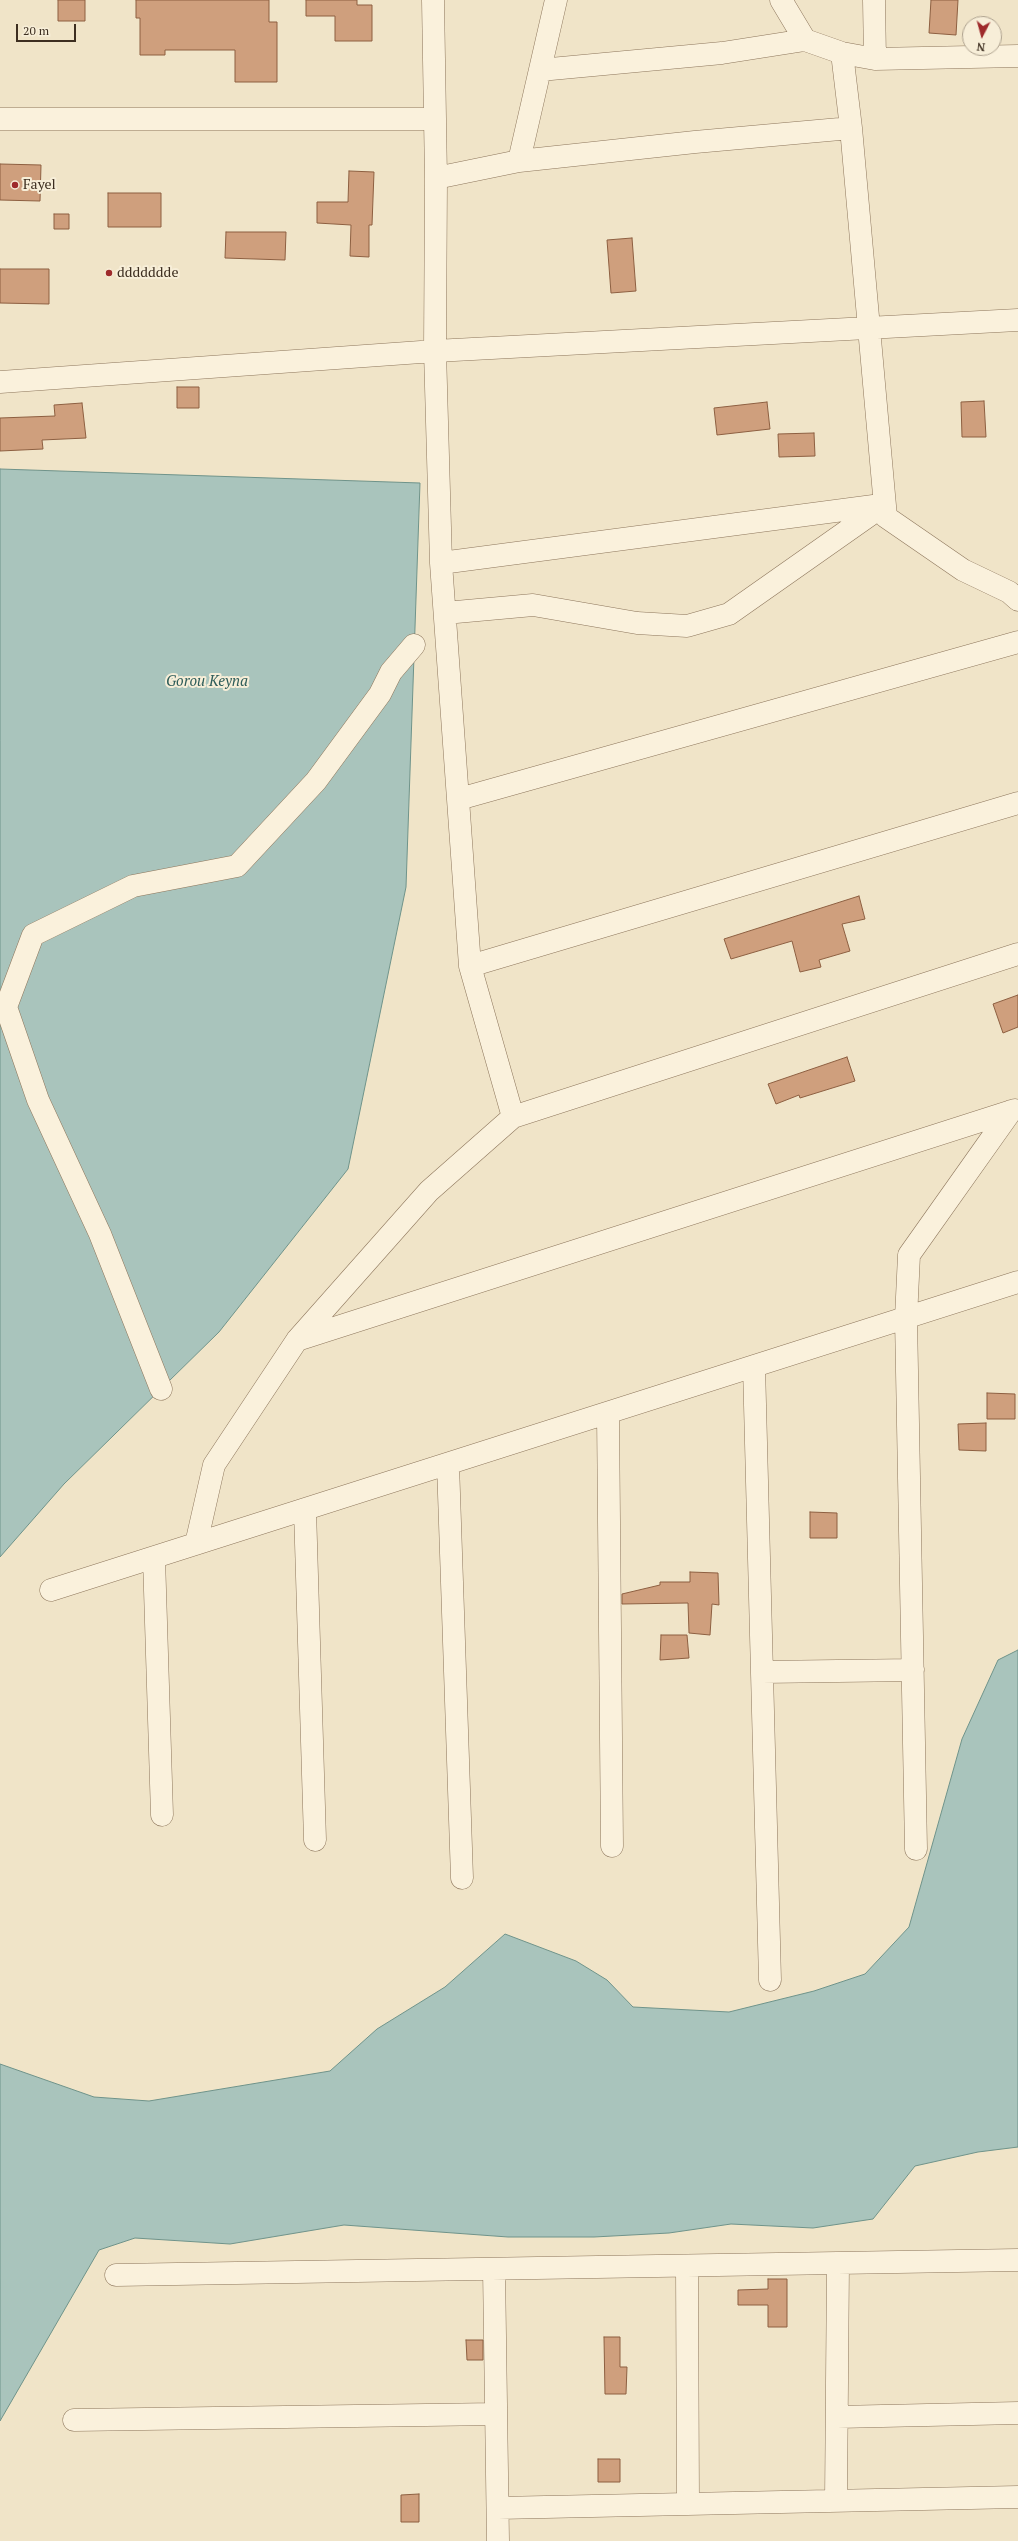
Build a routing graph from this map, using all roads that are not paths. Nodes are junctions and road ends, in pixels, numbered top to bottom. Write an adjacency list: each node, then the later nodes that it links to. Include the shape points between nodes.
1 (433, 0): 11 (street)
2 (556, 0): 9 (street)
3 (781, 0): 5 (street)
4 (874, 0): 8 (street)
5 (805, 40): 6 (street); 9 (street, via 722,53)
6 (842, 53): 8 (street); 12 (street)
7 (1018, 56): 8 (street)
8 (875, 59)
9 (540, 70): 13 (street)
10 (0, 119): 11 (street)
11 (434, 119): 14 (street)
12 (851, 128): 13 (street); 16 (street)
13 (519, 161): 14 (street)
14 (436, 178): 17 (street)
15 (1018, 320): 16 (street)
16 (868, 328): 17 (street); 19 (street)
17 (435, 351): 18 (street); 20 (street)
18 (0, 382)
19 (884, 505): 20 (street); 21 (street, via 886,517 963,570 1009,592); 22 (street, via 729,614 687,626 637,623 533,605)
20 (441, 563): 22 (street)
21 (1018, 600)
22 (445, 613): 25 (street)
23 (1018, 642): 25 (street)
24 (414, 645): 35 (street, via 391,672 380,694 316,781 237,866 133,886 33,935 6,1007 38,1100 100,1234)
25 (459, 799): 28 (street)
26 (1018, 803): 28 (street)
27 (1018, 954): 30 (street)
28 (470, 966): 30 (street)
29 (1014, 1110): 32 (street, via 909,1255); 33 (street)
30 (513, 1117): 33 (street, via 429,1191)
31 (1018, 1282): 32 (street)
32 (906, 1318): 34 (street); 42 (street)
33 (297, 1340): 39 (street, via 214,1466)
34 (754, 1366): 36 (street); 43 (street)
35 (161, 1389)
36 (608, 1413): 37 (street); 46 (street)
37 (448, 1464): 38 (street); 48 (street)
38 (305, 1510): 39 (street); 45 (street)
39 (196, 1544): 40 (street)
40 (154, 1558): 41 (street); 44 (street)
41 (51, 1590)
42 (913, 1670): 43 (street); 47 (street)
43 (762, 1672): 49 (street)
44 (162, 1815)
45 (315, 1840)
46 (612, 1846)
47 (916, 1849)
48 (462, 1878)
49 (770, 1980)
50 (1018, 2260): 51 (street)
51 (838, 2263): 52 (street); 57 (street)
52 (687, 2266): 53 (street); 61 (street)
53 (494, 2269): 54 (street); 56 (street)
54 (116, 2275)
55 (1018, 2413): 57 (street)
56 (496, 2414): 58 (street); 62 (street)
57 (837, 2417): 60 (street)
58 (74, 2420)
59 (1018, 2497): 60 (street)
60 (836, 2501): 61 (street)
61 (688, 2504): 62 (street)
62 (498, 2508): 63 (street)
63 (498, 2541)

